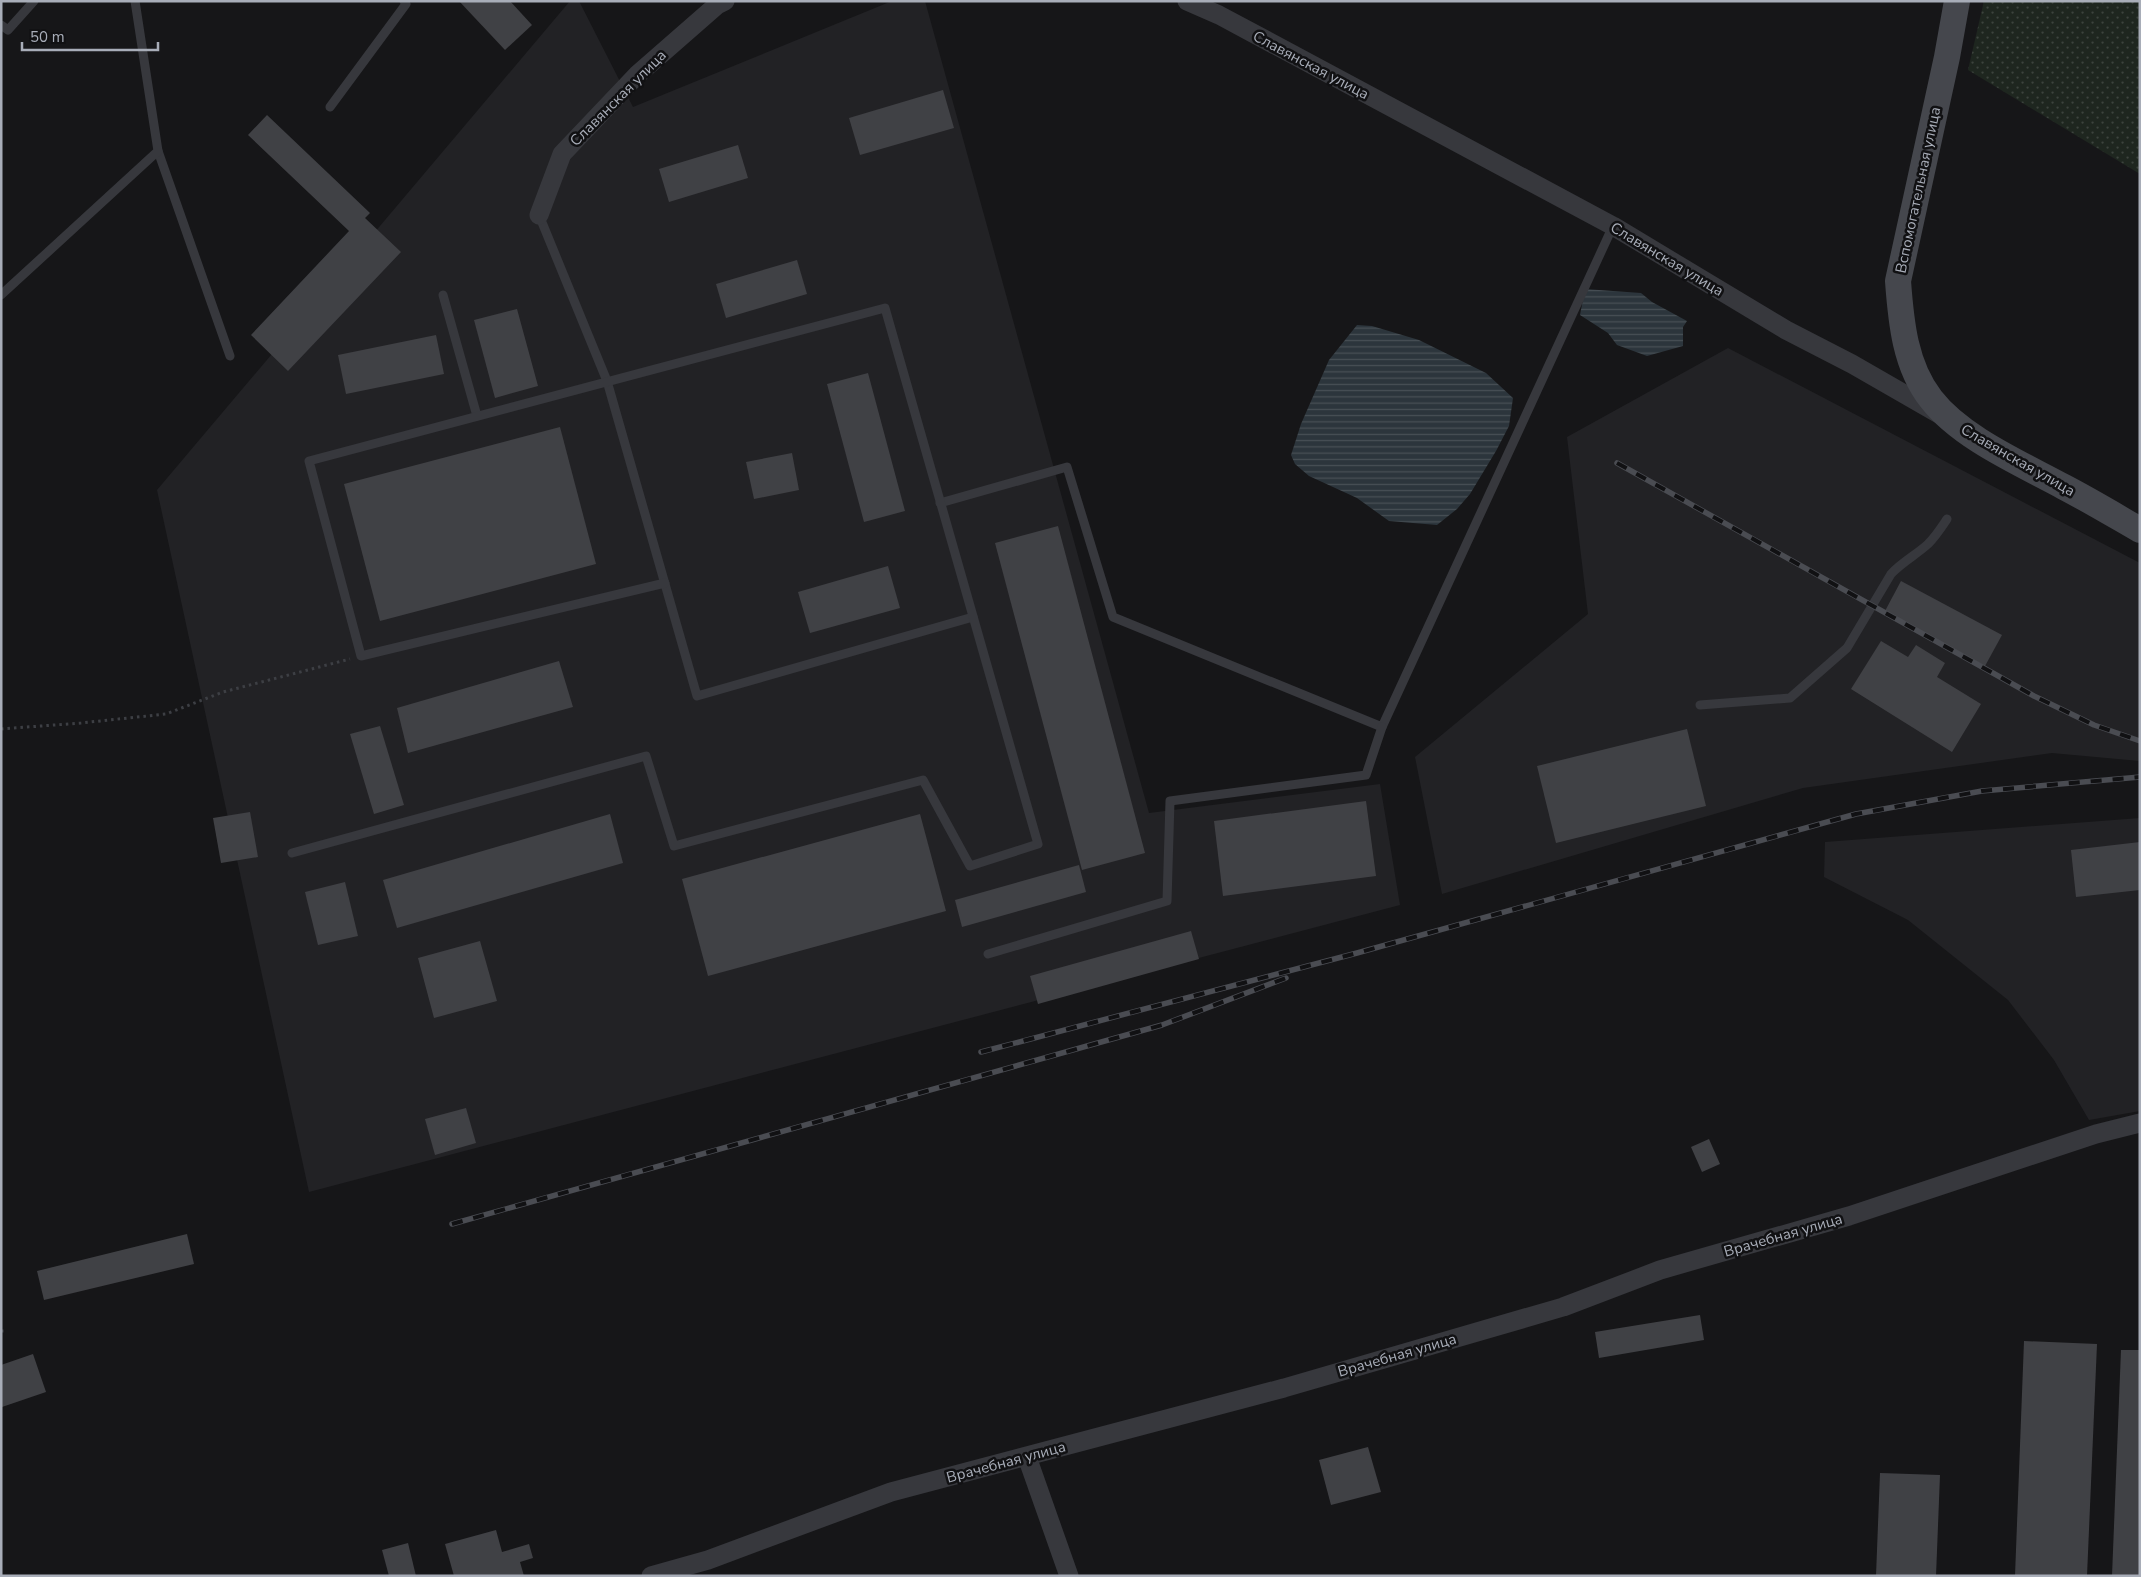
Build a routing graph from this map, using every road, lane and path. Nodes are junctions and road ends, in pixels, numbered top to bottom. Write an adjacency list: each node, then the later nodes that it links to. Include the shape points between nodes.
1 (34, 1): 7 (lane, via 8,30)
2 (135, 1): 9 (lane)
3 (404, 1): 8 (lane, via 406,4)
4 (726, 1): 10 (street, Славянская улица, via 717,5 637,75 562,154)
5 (1187, 1): 11 (street, Славянская улица, via 1219,15)
6 (1957, 1): 17 (main road, Вспомогательная улица, via 1898,281 1905,343 1915,371 1931,399)
7 (1, 25)
8 (330, 108)
9 (158, 152): 12 (lane); 14 (lane)
10 (539, 216): 15 (lane)
11 (1613, 226): 17 (street, Славянская улица, via 1786,330); 25 (lane)
12 (1, 295)
13 (443, 295): 16 (lane)
14 (230, 356)
15 (607, 381): 16 (lane); 18 (lane, via 885,308); 21 (lane)
16 (478, 416): 23 (lane, via 309,461)
17 (1955, 424): 20 (main road, Славянская улица)
18 (940, 503): 22 (lane); 25 (lane, via 1067,467 1113,617)
19 (1947, 519): 24 (lane, via 1927,545 1891,574 1846,648 1790,698)
20 (2140, 530)
21 (665, 583): 22 (lane, via 697,696); 23 (lane)
22 (973, 617): 27 (lane, via 1038,844 970,866 923,780 674,846 646,756)
23 (361, 656): 26 (path, via 223,692 166,714)
24 (1700, 705)
25 (1382, 727): 28 (lane, via 1366,775 1170,801 1167,901)
26 (1, 729)
27 (292, 853)
28 (988, 954)
29 (2140, 1122): 30 (street, Врачебная улица, via 1849,1216 1660,1270 1563,1307 1284,1388)
30 (1027, 1457): 31 (street); 32 (street, Врачебная улица, via 891,1492 708,1560)
31 (1067, 1575)
32 (651, 1576)

